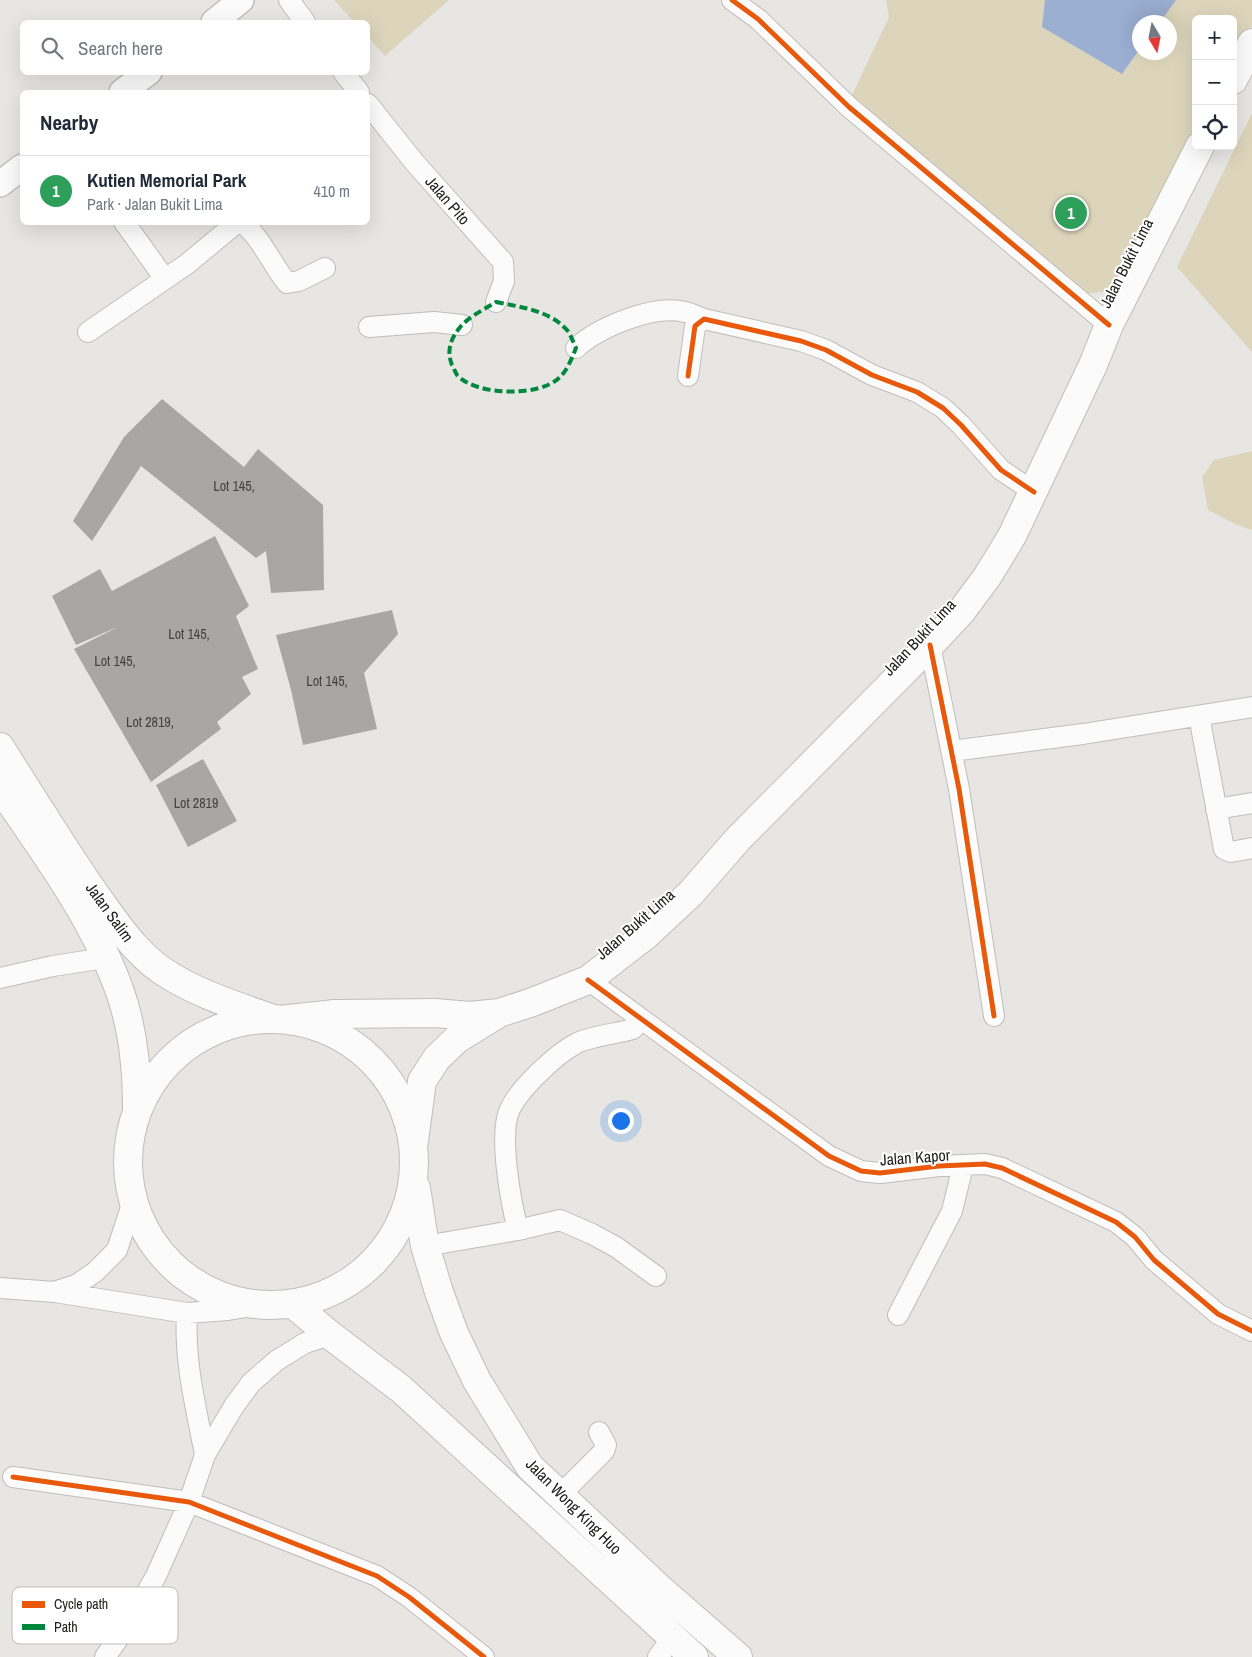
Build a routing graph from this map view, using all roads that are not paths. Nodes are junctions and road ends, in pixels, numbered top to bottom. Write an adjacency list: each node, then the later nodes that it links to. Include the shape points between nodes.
1 (241, 0): 4 (street)
2 (289, 0): 5 (street)
3 (732, 0): 24 (street, via 758,19 849,107)
4 (216, 20)
5 (304, 20)
6 (1252, 43): 7 (main road)
7 (1237, 72)
8 (145, 75): 10 (street)
9 (345, 75): 11 (street)
10 (125, 90)
11 (357, 90)
12 (370, 107): 21 (street, Jalan Pito, via 415,163 503,262 504,281)
13 (1198, 150): 24 (main road, Jalan Bukit Lima)
14 (20, 169): 15 (street)
15 (0, 184)
16 (126, 225): 20 (street)
17 (234, 225): 20 (street)
18 (244, 225): 19 (street, via 287,283 300,281)
19 (325, 268)
20 (165, 280): 26 (street)
21 (496, 302)
22 (704, 319): 27 (street, via 680,311 642,314 597,333); 28 (street, via 695,326); 29 (street, via 810,344 872,375 917,392 943,408 1001,470)
23 (462, 325): 25 (street, via 434,322)
24 (1109, 325): 29 (main road, Jalan Bukit Lima)
25 (369, 327)
26 (88, 332)
27 (576, 348)
28 (688, 376)
29 (1034, 492): 30 (main road, Jalan Bukit Lima, via 987,577 961,612)
30 (930, 645): 34 (street); 41 (main road, Jalan Bukit Lima, via 738,839 691,893 646,935)
31 (1252, 707): 32 (street)
32 (1198, 716): 34 (street); 37 (street)
33 (0, 747): 44 (main road, Jalan Salim, via 68,855 141,954 171,977 203,992)
34 (952, 751): 43 (street)
35 (0, 787): 39 (main road, Jalan Salim, via 75,900)
36 (1252, 803): 37 (street)
37 (1216, 810): 38 (street, via 1224,849 1231,852)
38 (1252, 848)
39 (105, 958): 40 (street); 46 (main road, Jalan Salim, via 119,989 130,1029 137,1070)
40 (0, 978)
41 (588, 980): 42 (main road, Jalan Bukit Lima); 45 (street, Jalan Kapor)
42 (499, 1012): 44 (main road, via 470,1016 335,1014); 47 (main road, via 457,1039 437,1058 422,1080)
43 (994, 1016)
44 (280, 1019): 46 (main road, via 228,1025 190,1044 158,1073); 47 (main road, Jalan Salim, via 326,1029 358,1047 385,1073 404,1105)
45 (640, 1020): 48 (street, Jalan Kapor, via 829,1156 861,1171 880,1173); 51 (street, via 633,1030 579,1042 557,1056 539,1072 510,1110 505,1128 506,1155)
46 (137, 1110): 50 (main road, via 129,1147)
47 (414, 1141): 49 (main road)
48 (963, 1166): 59 (street, via 952,1211); 60 (street, Jalan Kapor, via 985,1164 1002,1168 1116,1222 1154,1260 1218,1314)
49 (415, 1179): 52 (main road, Jalan Wong King Huo); 57 (main road, via 402,1223 375,1261 337,1289)
50 (132, 1201): 55 (street, via 117,1250 76,1285); 56 (main road, via 146,1232 166,1260 192,1282 223,1297)
51 (518, 1230): 52 (street); 53 (street, via 560,1220 616,1247)
52 (426, 1246): 65 (main road, Jalan Wong King Huo, via 451,1325 476,1380 530,1466)
53 (656, 1276)
54 (0, 1288): 55 (street)
55 (55, 1292): 58 (street)
56 (257, 1304): 57 (main road); 58 (street)
57 (293, 1304): 61 (main road, Jalan Wong King Huo)
58 (188, 1313): 63 (street, via 188,1364)
59 (898, 1315)
60 (1252, 1331)
61 (330, 1335): 63 (street, via 305,1344 276,1361 251,1384); 69 (main road, Jalan Wong King Huo, via 401,1389 635,1602)
62 (599, 1432): 65 (street, via 606,1445 604,1451)
63 (205, 1455): 66 (street)
64 (13, 1477): 66 (street)
65 (560, 1495): 73 (main road, Jalan Wong King Huo)
66 (189, 1502): 67 (street); 71 (street, via 377,1576 409,1597)
67 (150, 1587)
68 (114, 1644): 70 (street)
69 (665, 1647): 72 (main road, Jalan Wong King Huo)
70 (105, 1657)
71 (484, 1657)
72 (694, 1657)
73 (738, 1657)

